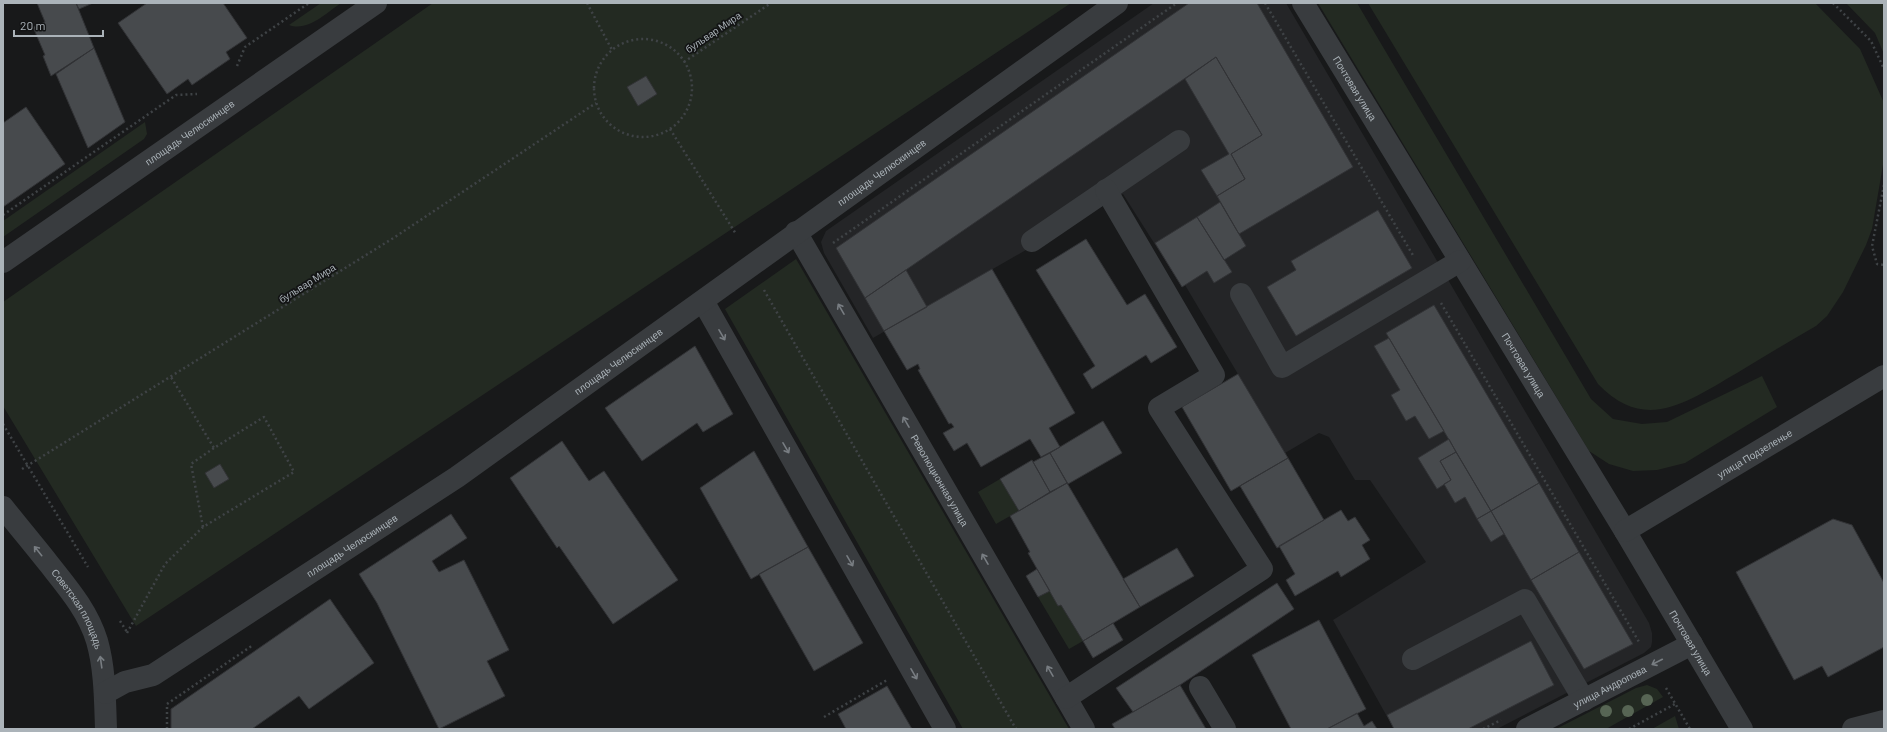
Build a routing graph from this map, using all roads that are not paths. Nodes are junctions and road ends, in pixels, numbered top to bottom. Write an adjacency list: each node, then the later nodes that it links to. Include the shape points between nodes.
1 (376, 3): 9 (street, площадь Челюскинцев)
2 (1117, 3): 6 (street, площадь Челюскинцев)
3 (1303, 3): 8 (street, Почтовая улица)
4 (1178, 141): 5 (street)
5 (1106, 190): 7 (street); 19 (street, via 1214,375 1159,408 1262,569)
6 (796, 232): 11 (street, площадь Челюскинцев); 19 (street, Революционная улица, one-way to 6)
7 (1032, 241)
8 (1460, 261): 10 (street, via 1282,367); 14 (street, Почтовая улица)
9 (3, 262)
10 (1241, 294)
11 (703, 301): 18 (street, площадь Челюскинцев, via 444,485 153,675 126,682); 23 (street, one-way to 23)
12 (1884, 376): 14 (street, улица Подзеленье)
13 (3, 507): 18 (street, Советская площадь, one-way to 13, via 98,642 90,622 74,595)
14 (1625, 531): 15 (street, Почтовая улица)
15 (1692, 644): 20 (street, улица Андропова, one-way to 20); 27 (street, Почтовая улица)
16 (1413, 658): 20 (street, via 1525,600)
17 (1200, 687): 25 (street)
18 (105, 693): 22 (street, Советская площадь)
19 (1066, 698): 24 (street, Революционная улица)
20 (1584, 700): 26 (street, улица Андропова)
21 (1884, 721): 28 (street)
22 (106, 729)
23 (945, 729)
24 (1084, 729)
25 (1225, 729)
26 (1527, 729)
27 (1742, 729)
28 (1853, 729)

